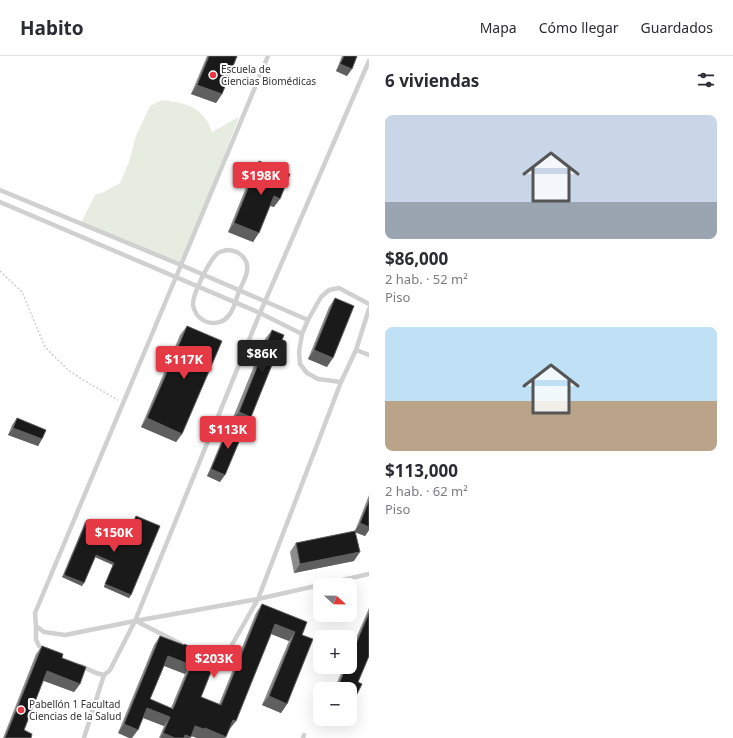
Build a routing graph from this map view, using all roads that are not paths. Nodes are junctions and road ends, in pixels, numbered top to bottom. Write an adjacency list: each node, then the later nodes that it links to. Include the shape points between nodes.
1 (268, 56): 5 (lane)
2 (369, 62): 11 (lane)
3 (0, 190): 5 (lane)
4 (0, 202): 7 (lane)
5 (181, 265): 6 (lane); 7 (lane)
6 (203, 274): 8 (lane); 9 (lane); 9 (lane, via 218,253 227,250 236,252 243,257 247,265 247,273)
7 (176, 276): 8 (lane); 23 (lane, via 35,612)
8 (198, 286): 10 (lane); 10 (lane, via 193,300 194,309 199,317 207,322 224,320 230,315)
9 (240, 290): 10 (lane); 11 (lane)
10 (236, 302): 14 (lane)
11 (266, 302): 14 (lane); 15 (lane)
12 (369, 304): 15 (lane, via 339,288 329,290 321,297)
13 (369, 309): 17 (lane)
14 (260, 313): 16 (lane); 22 (lane)
15 (308, 320): 16 (lane)
16 (302, 334): 19 (lane, via 300,364 307,373 318,379)
17 (356, 350): 18 (lane); 19 (lane)
18 (369, 355)
19 (341, 382): 21 (lane)
20 (369, 574): 21 (lane)
21 (258, 599): 22 (lane); 26 (lane, via 225,657 218,662)
22 (135, 621): 23 (lane, via 65,635 44,632); 24 (lane); 28 (lane, via 110,670)
23 (36, 626): 25 (lane, via 36,639 39,646)
24 (188, 649)
25 (46, 651)
26 (209, 659)
27 (75, 664): 28 (lane)
28 (104, 675): 29 (lane)
29 (84, 738)

